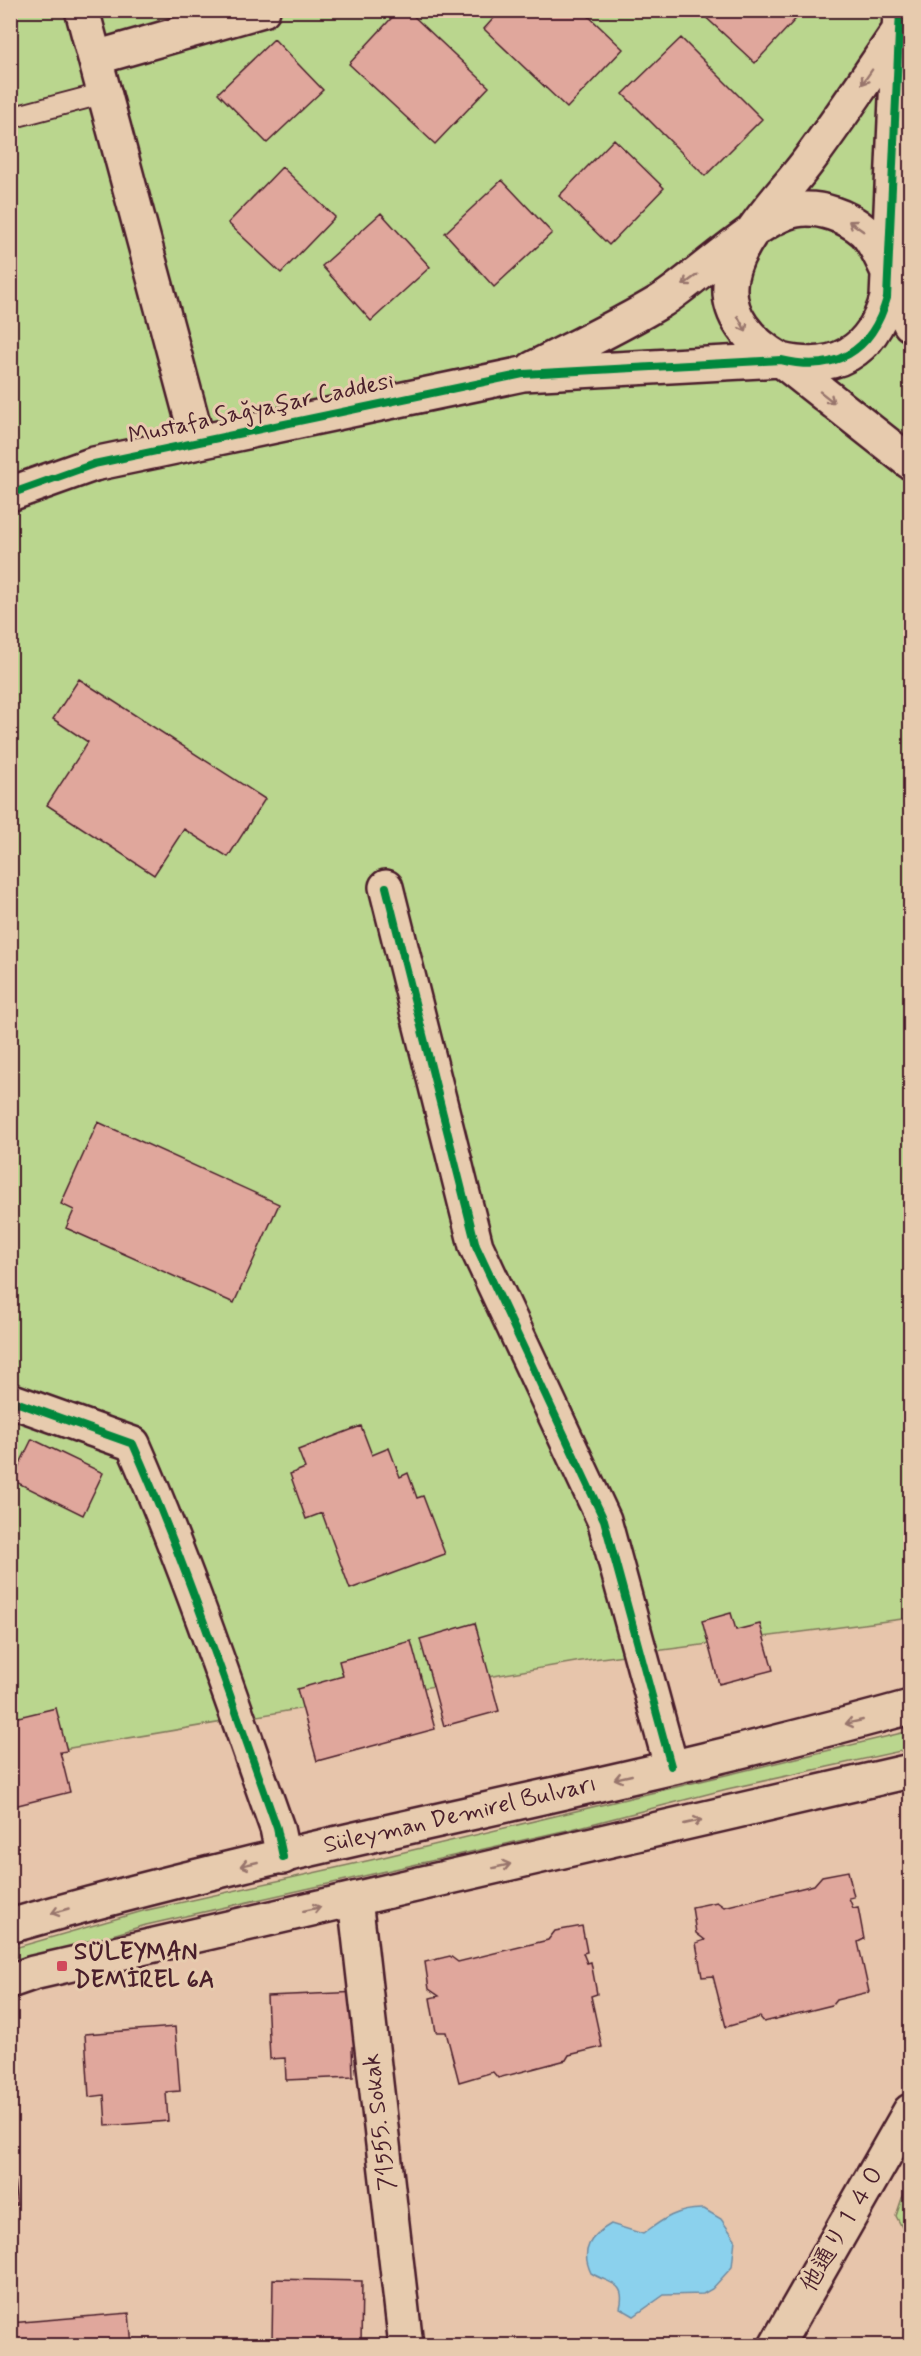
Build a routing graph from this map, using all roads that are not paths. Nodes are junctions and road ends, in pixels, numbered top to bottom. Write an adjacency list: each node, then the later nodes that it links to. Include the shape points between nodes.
1 (82, 10): 4 (street)
2 (263, 10): 4 (street)
3 (900, 20): 7 (street, one-way to 7, via 809,160); 8 (street)
4 (95, 58): 5 (street)
5 (105, 93): 6 (lane); 12 (street)
6 (10, 118)
7 (754, 232): 8 (street, one-way to 7, via 879,251 864,232 844,218 821,210 773,218); 10 (street, one-way to 10, via 739,253 731,278 732,304 742,328 759,347); 11 (street, one-way to 11, via 661,301)
8 (887, 275): 9 (street); 10 (street, via 887,298 880,321 868,340 827,363 804,366)
9 (910, 324)
10 (781, 360): 11 (street); 13 (street, one-way to 13)
11 (523, 374): 12 (street, Mustafa Sağyaşar Caddesi)
12 (198, 442): 14 (street, Mustafa Sağyaşar Caddesi, via 94,464)
13 (910, 462)
14 (10, 494)
15 (386, 887): 18 (street, via 476,1246 604,1520)
16 (10, 1400): 20 (street, via 133,1444 209,1637 277,1828)
17 (910, 1707): 18 (street, Süleyman Demirel Bulvarı, one-way to 18)
18 (671, 1766): 20 (street, Süleyman Demirel Bulvarı, one-way to 20)
19 (910, 1771): 21 (street, one-way to 19)
20 (283, 1857): 22 (street, Süleyman Demirel Bulvarı, one-way to 22, via 129,1892)
21 (355, 1899): 23 (street, one-way to 21, via 33,1972); 25 (street, 71555. Sokak)
22 (10, 1926)
23 (10, 1981)
24 (910, 2111): 26 (street, 他通り１４０)
25 (406, 2346)
26 (776, 2346)

